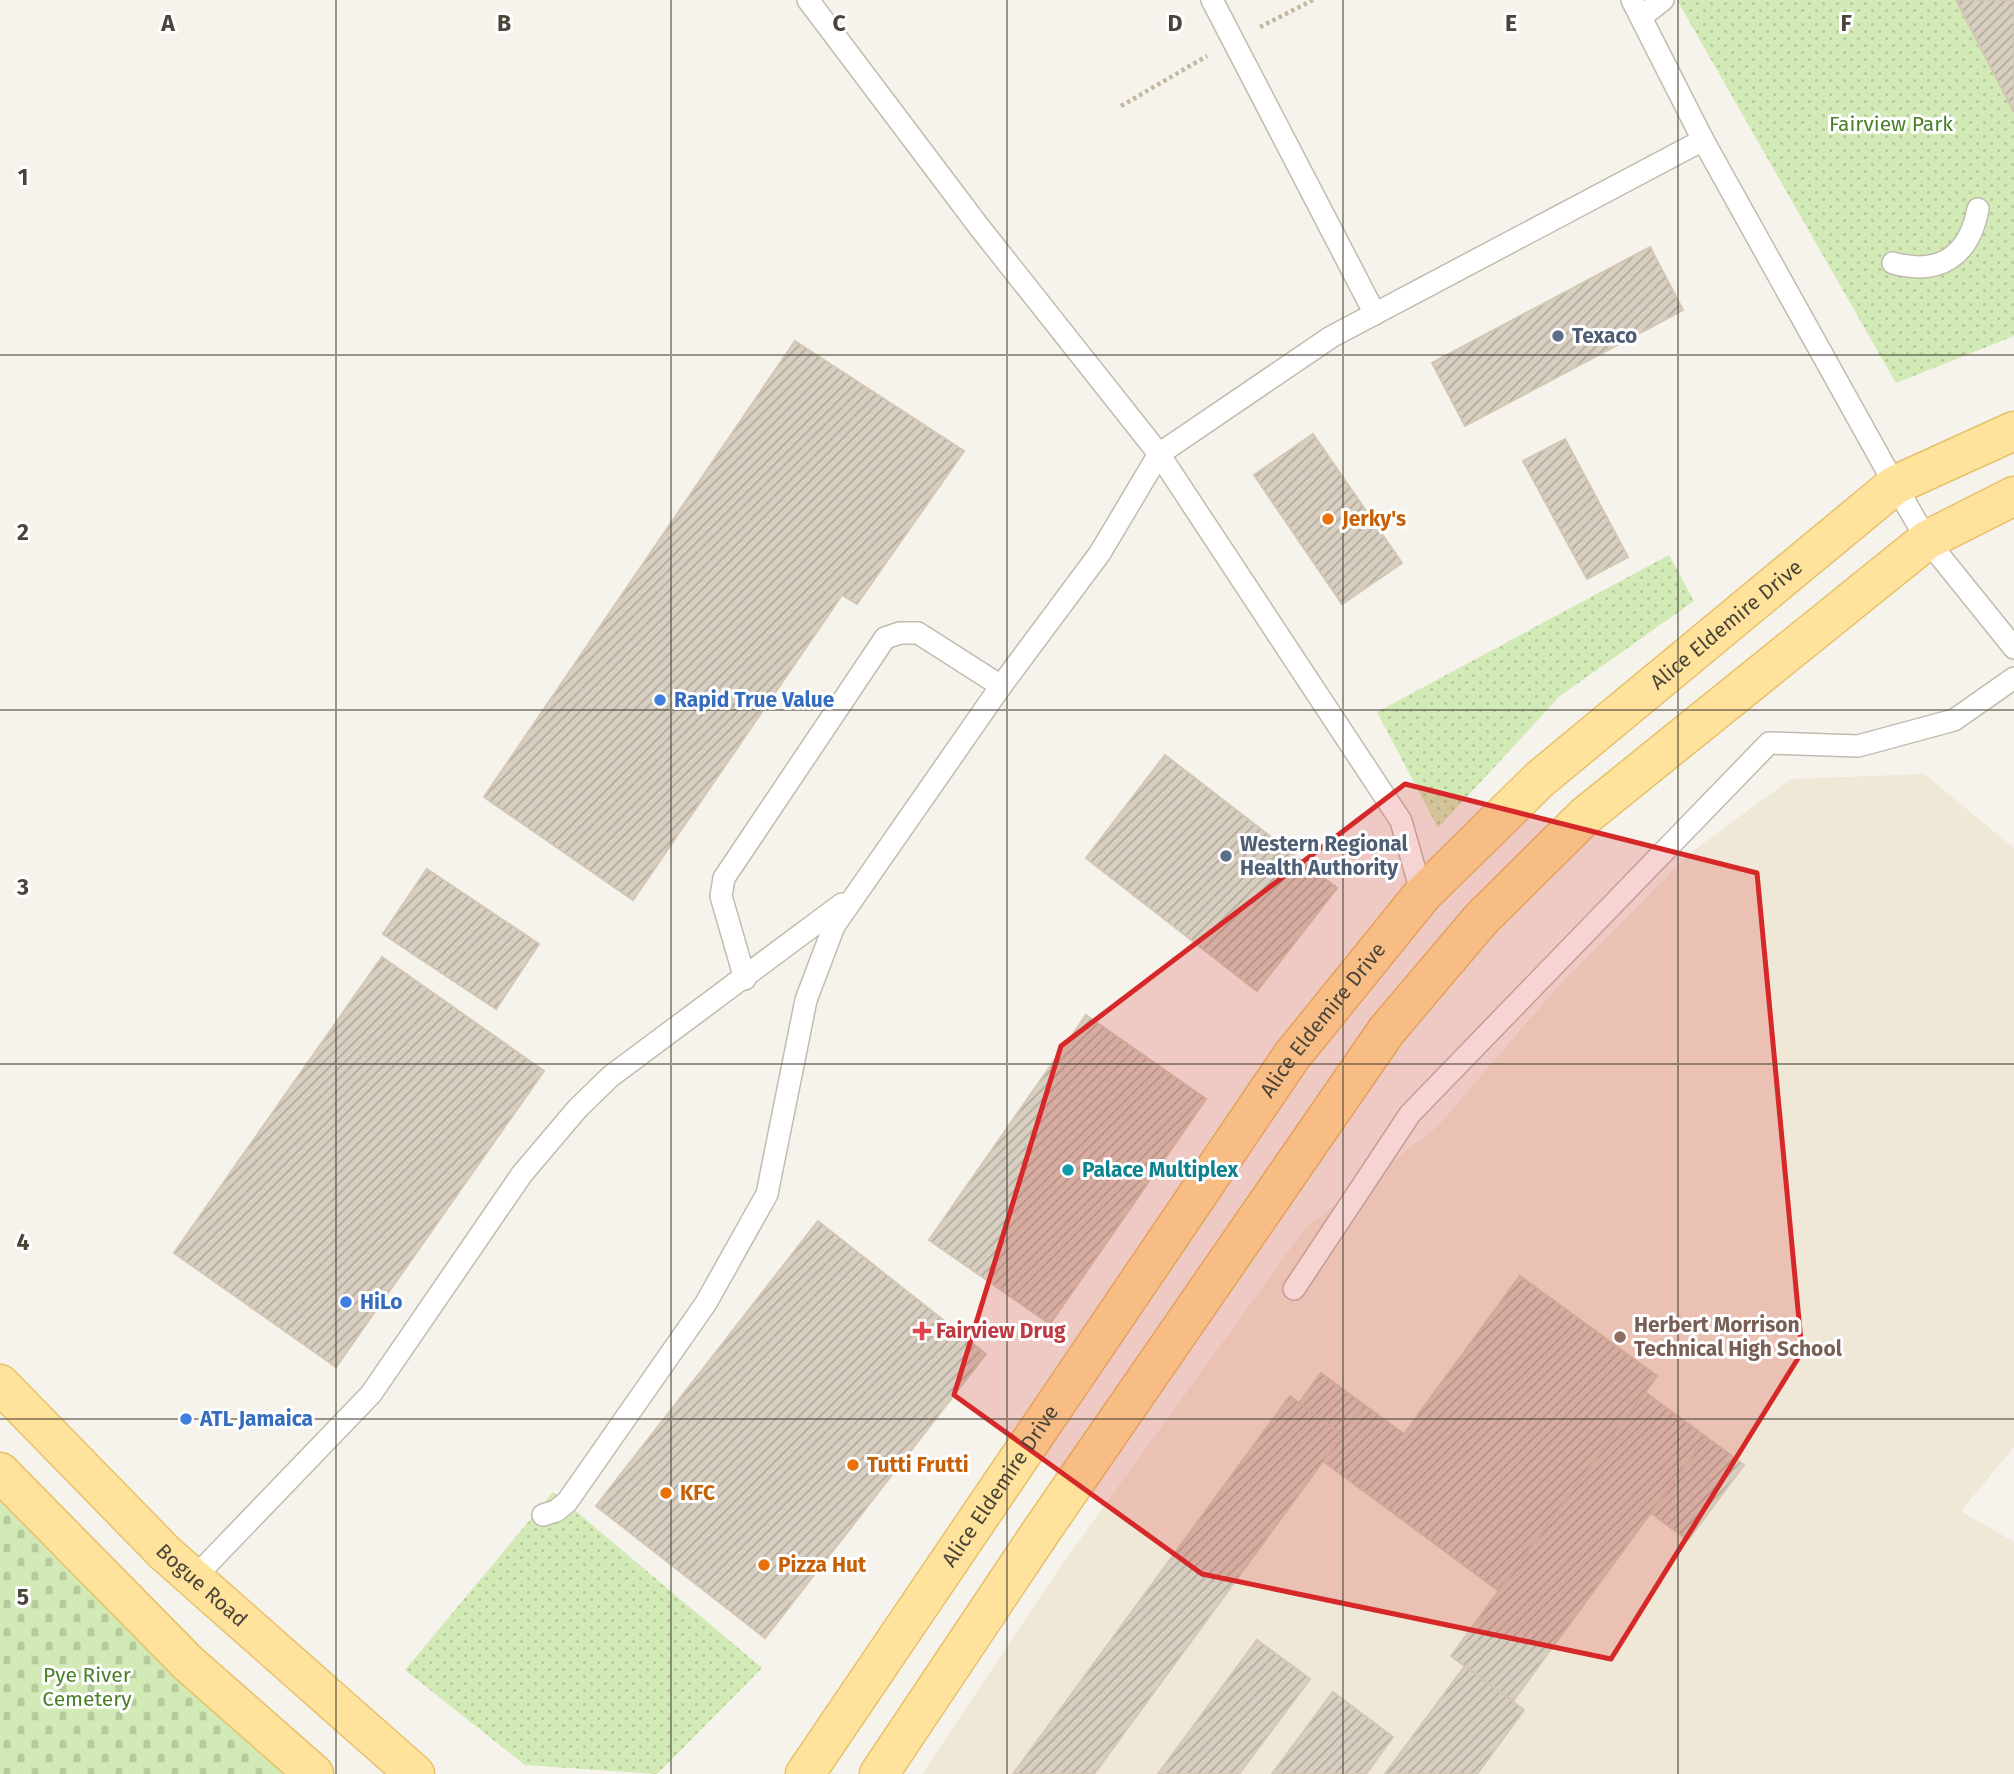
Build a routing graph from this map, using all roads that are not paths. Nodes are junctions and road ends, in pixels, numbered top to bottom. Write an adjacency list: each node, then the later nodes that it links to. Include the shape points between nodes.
1 (808, 0): 10 (lane)
2 (1212, 0): 8 (lane)
3 (1663, 0): 4 (lane)
4 (1636, 8): 5 (lane)
5 (1703, 140): 8 (lane); 11 (lane)
6 (1978, 209): 7 (lane, via 1964,246 1950,259 1932,267 1912,268)
7 (1893, 262)
8 (1375, 314): 10 (lane, via 1331,337)
9 (2014, 431): 11 (main road, Alice Eldemire Drive)
10 (1159, 454): 16 (lane, via 1100,553); 17 (lane, via 1401,821)
11 (1895, 485): 13 (lane); 17 (main road, Alice Eldemire Drive, via 1540,779)
12 (2014, 496): 13 (main road)
13 (1927, 540): 14 (lane); 28 (main road, via 1585,816 1482,918 1395,1020)
14 (2014, 648)
15 (2014, 678): 20 (lane, via 1954,720 1858,746 1769,743 1410,1114)
16 (1001, 686): 18 (lane); 19 (lane, via 918,633 885,638 724,878 721,896)
17 (1422, 895): 27 (main road, Alice Eldemire Drive, via 1291,1057)
18 (852, 897): 19 (lane); 23 (lane, via 834,926 806,1000 767,1194 706,1303 640,1400 567,1502)
19 (745, 979): 24 (lane, via 611,1076 578,1108 522,1174 371,1394)
20 (1294, 1289)
21 (0, 1384): 24 (main road, Bogue Road)
22 (0, 1472): 25 (main road, via 188,1663)
23 (542, 1515)
24 (194, 1578): 26 (main road, Bogue Road)
25 (314, 1774)
26 (415, 1774)
27 (804, 1774)
28 (879, 1774)

